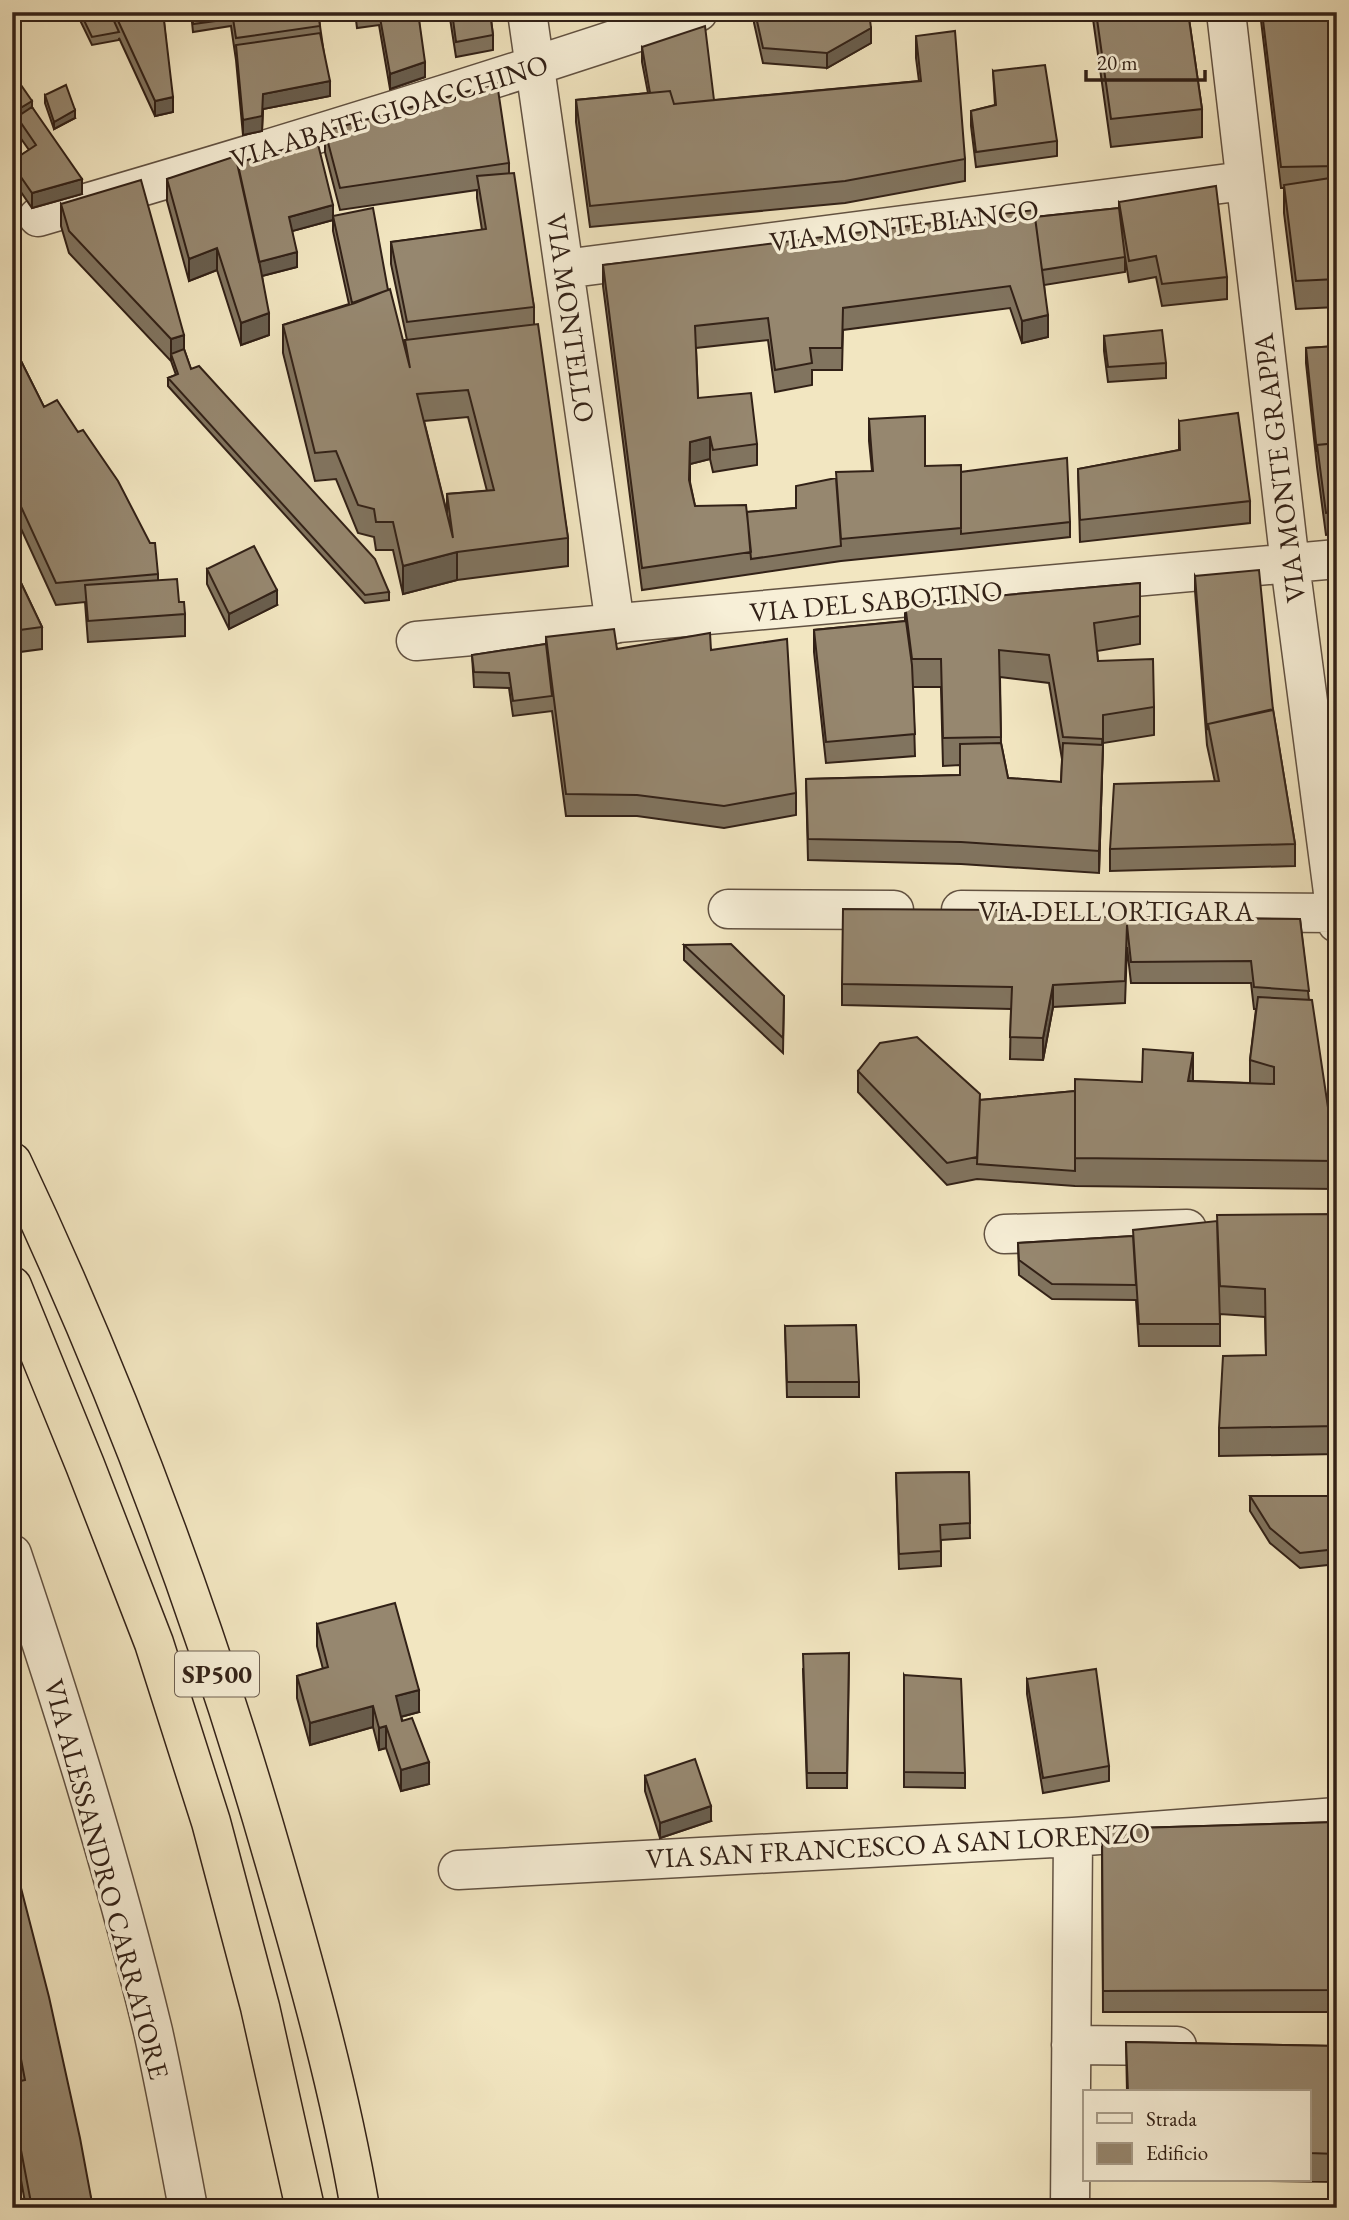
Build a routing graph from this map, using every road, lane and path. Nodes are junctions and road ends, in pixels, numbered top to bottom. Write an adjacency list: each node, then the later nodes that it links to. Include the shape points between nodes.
1 (527, 12): 4 (street, VIA MONTELLO)
2 (698, 12): 4 (street, VIA ABATE GIOACCHINO)
3 (1226, 12): 5 (street, VIA MONTE GRAPPA)
4 (534, 67): 6 (street, VIA ABATE GIOACCHINO); 7 (street, VIA MONTELLO)
5 (1244, 181): 7 (street, VIA MONTE BIANCO); 9 (street, VIA MONTE GRAPPA)
6 (38, 217)
7 (564, 269): 10 (street, VIA MONTELLO)
8 (1337, 559): 9 (street, VIA DEL SABOTINO)
9 (1290, 564): 10 (street, VIA DEL SABOTINO); 13 (street, VIA MONTE GRAPPA)
10 (615, 624): 11 (street, VIA DEL SABOTINO)
11 (416, 640)
12 (728, 909): 13 (street, VIA DELL'ORTIGARA)
13 (1336, 918)
14 (12, 1162): 26 (highway, SP500, via 120,1408 202,1626 313,1994)
15 (1226, 1228): 16 (street)
16 (1003, 1234)
17 (12, 1286): 25 (highway, SP500, via 154,1643 211,1822 260,2007)
18 (12, 1553): 24 (street, VIA ALESSANDRO CARRATORE, via 116,1891 153,2032)
19 (1337, 1817): 20 (street, VIA SAN FRANCESCO A SAN LORENZO)
20 (1073, 1837): 21 (street, VIA SAN FRANCESCO A SAN LORENZO); 22 (street)
21 (458, 1870)
22 (1071, 2045): 23 (street); 27 (street)
23 (1211, 2046)
24 (188, 2208)
25 (305, 2208)
26 (360, 2208)
27 (1070, 2208)

